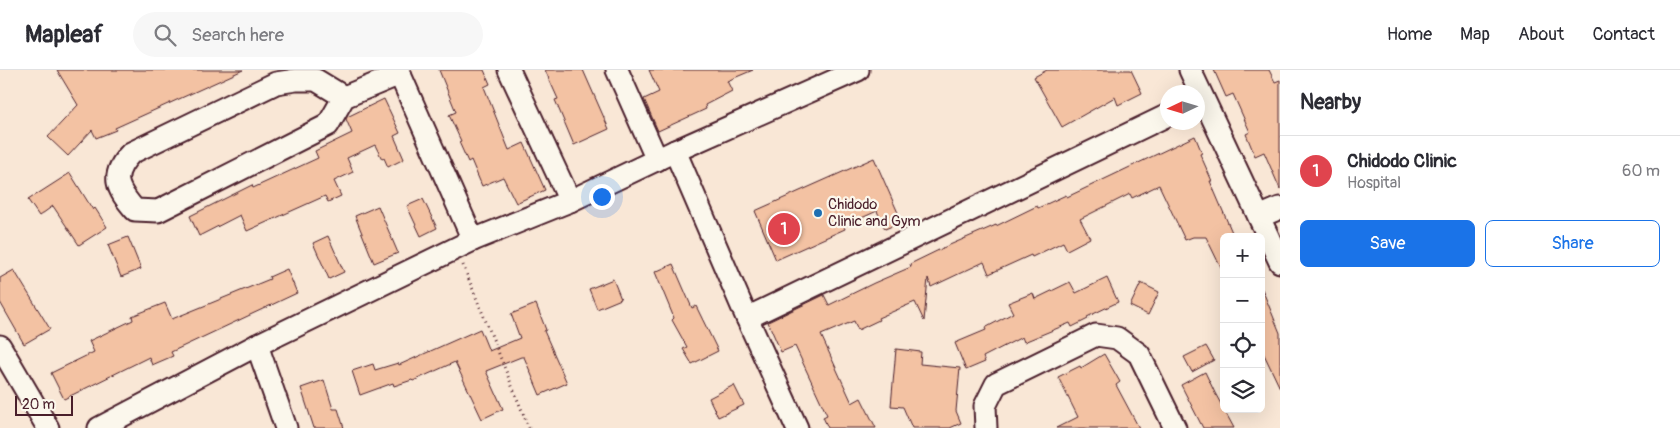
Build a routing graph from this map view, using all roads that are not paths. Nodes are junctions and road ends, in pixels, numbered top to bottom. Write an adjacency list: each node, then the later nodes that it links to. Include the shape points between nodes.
1 (508, 70): 11 (street)
2 (617, 70): 10 (street)
3 (858, 70): 10 (street)
4 (1190, 70): 6 (street)
5 (399, 72): 7 (street); 14 (street)
6 (1195, 85)
7 (344, 97): 7 (street, via 328,125 158,211 135,210 122,195 116,177 121,163 131,153 276,83 316,80)
8 (1205, 109): 13 (street)
9 (1160, 119): 16 (street)
10 (666, 155): 11 (street); 16 (street)
11 (570, 201): 14 (street)
12 (1280, 208): 13 (street)
13 (1259, 217): 15 (street)
14 (465, 244): 17 (street)
15 (1280, 262)
16 (747, 318): 22 (street)
17 (257, 345): 20 (street); 21 (street)
18 (0, 346): 19 (street)
19 (48, 428)
20 (99, 428)
21 (286, 428)
22 (797, 428)
23 (986, 428): 24 (street, via 985,406 996,384 1096,335 1117,338 1139,354)
24 (1175, 428)

